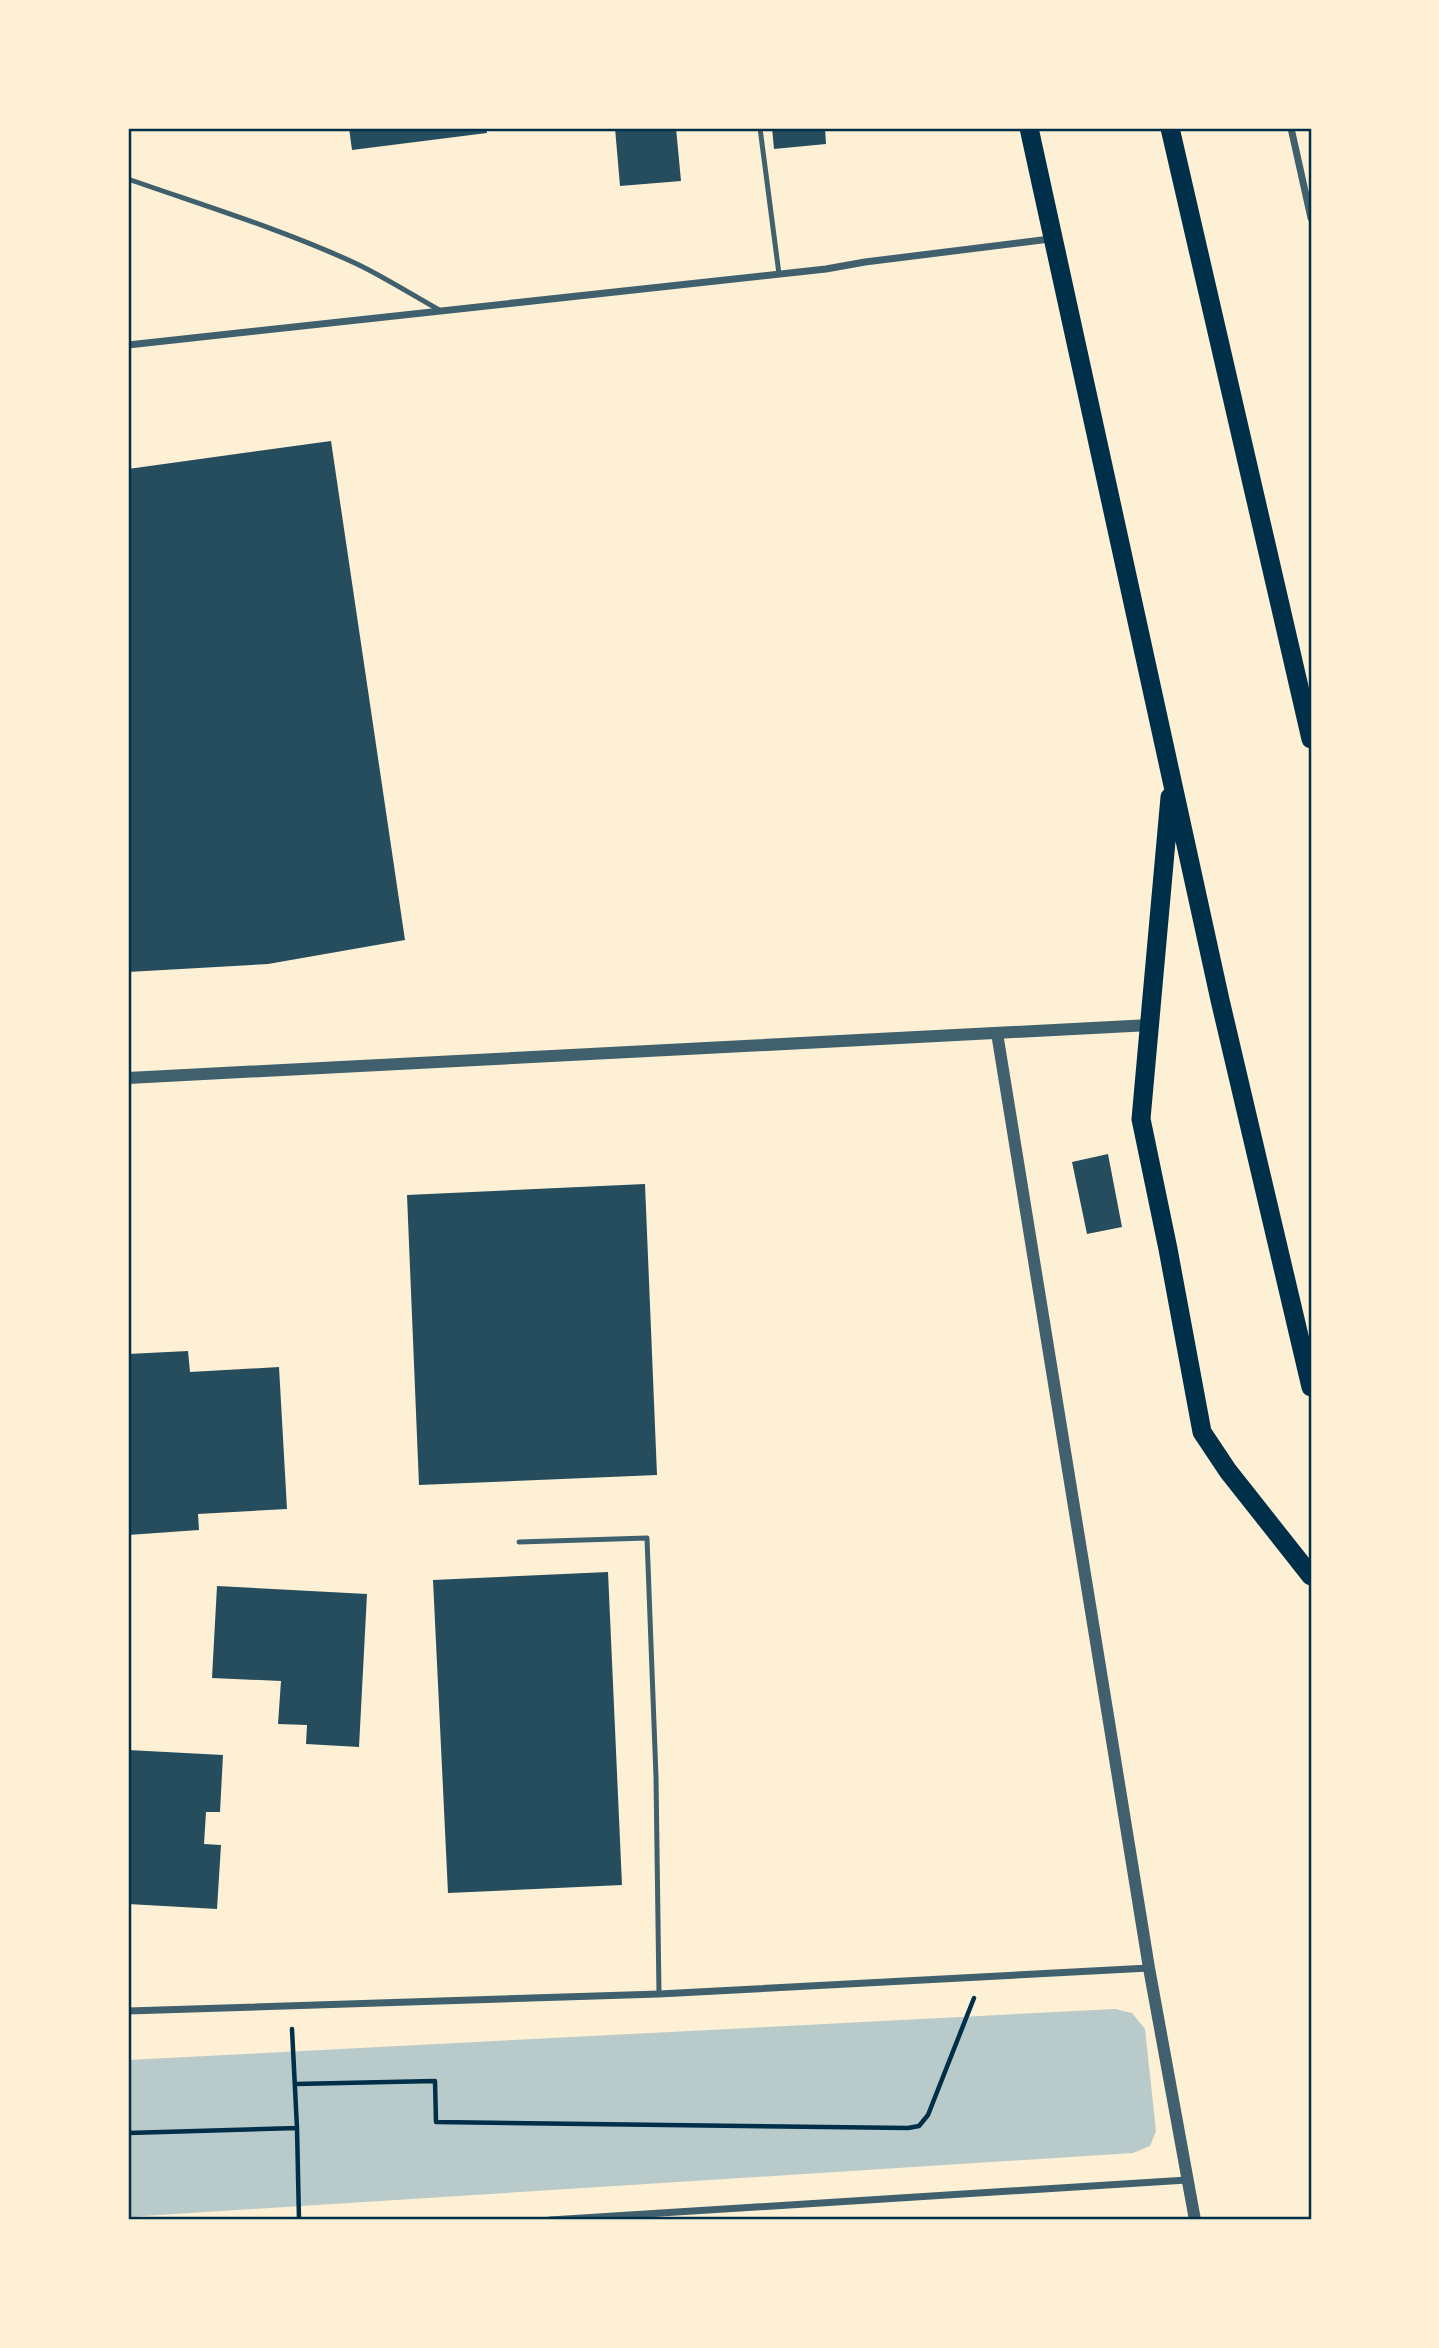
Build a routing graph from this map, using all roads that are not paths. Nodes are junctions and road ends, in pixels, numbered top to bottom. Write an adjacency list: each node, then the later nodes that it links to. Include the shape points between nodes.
1 (760, 128): 8 (lane)
2 (1029, 128): 7 (highway)
3 (1170, 128): 11 (highway)
4 (1291, 128): 6 (street)
5 (128, 178): 9 (lane, via 360,265)
6 (1311, 218)
7 (1055, 239): 8 (street); 12 (highway)
8 (779, 274): 9 (street)
9 (441, 311): 10 (street)
10 (128, 345)
11 (1311, 739)
12 (1172, 778): 13 (highway); 16 (highway)
13 (1150, 1025): 14 (street); 18 (highway, via 1141,1118 1202,1432)
14 (997, 1033): 15 (street); 19 (street)
15 (128, 1078)
16 (1311, 1387)
17 (519, 1542): 20 (lane, via 647,1538)
18 (1311, 1576)
19 (1149, 1968): 20 (street); 22 (street)
20 (659, 1994): 21 (street)
21 (128, 2011)
22 (1187, 2180): 23 (street); 24 (street)
23 (550, 2220)
24 (1195, 2220)

